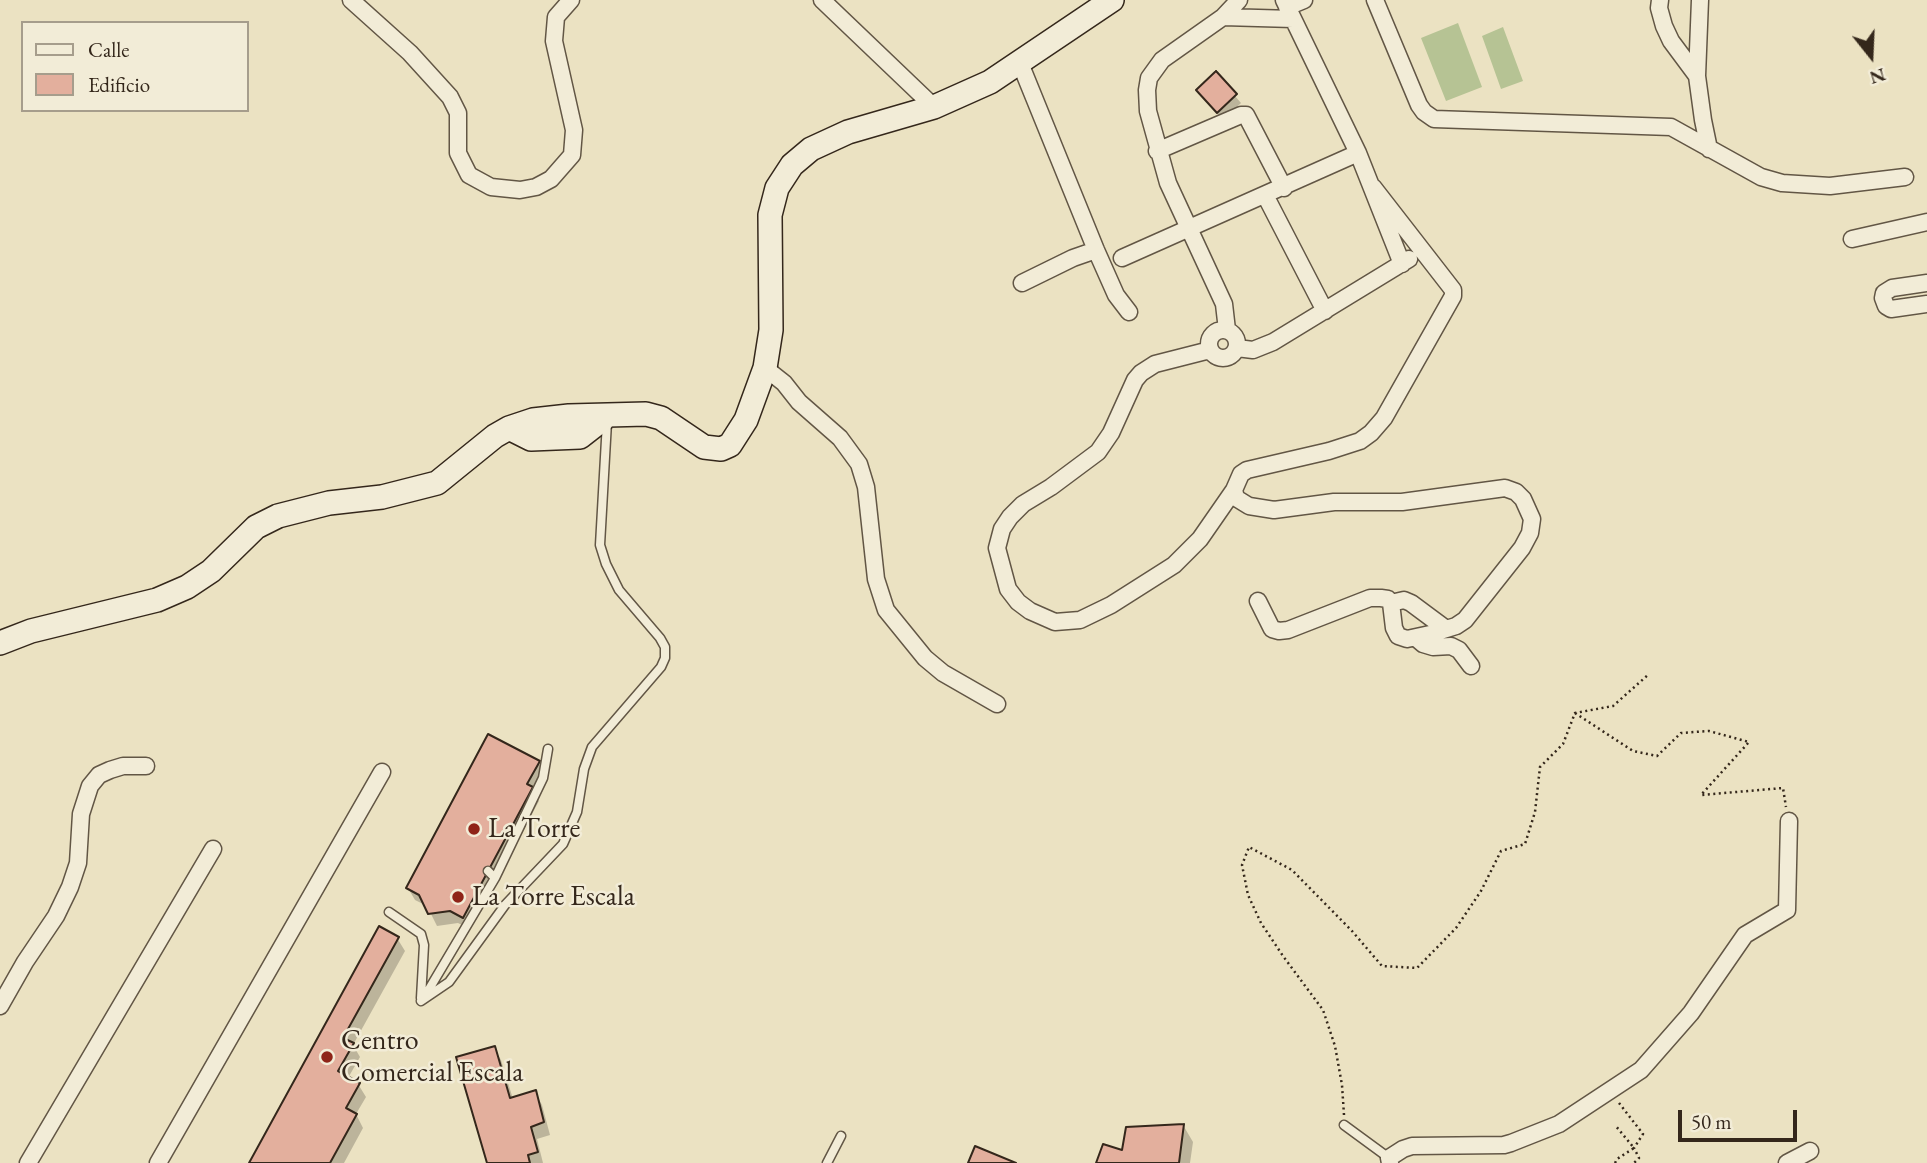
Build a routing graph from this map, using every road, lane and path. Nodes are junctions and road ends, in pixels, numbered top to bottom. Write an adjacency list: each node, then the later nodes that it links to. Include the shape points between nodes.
1 (351, 0): 2 (street, via 450,97 458,113 458,153 469,175 491,187 520,190 551,179 572,155 574,130 554,41 556,17)
2 (571, 0)
3 (822, 0): 14 (street)
4 (1112, 0): 12 (street)
5 (1239, 0): 11 (street)
6 (1304, 0): 10 (street)
7 (1375, 0): 15 (street, via 1419,105 1434,119 1653,125 1671,127)
8 (1660, 0): 13 (street, via 1671,41)
9 (1700, 0): 13 (street)
10 (1288, 9): 11 (street); 17 (street)
11 (1223, 17): 16 (street, via 1162,60 1149,78 1148,111)
12 (1020, 63): 14 (street, via 981,87); 25 (street)
13 (1698, 76): 15 (street)
14 (927, 102): 37 (street, via 811,149 792,165 778,188 770,215 771,330)
15 (1709, 149): 18 (street, via 1782,184 1830,186)
16 (1157, 151): 20 (street, via 1246,115); 23 (street)
17 (1358, 153): 19 (street); 20 (street)
18 (1905, 177)
19 (1373, 187): 26 (street); 28 (street)
20 (1284, 188): 21 (street)
21 (1265, 195): 23 (street); 32 (street)
22 (1927, 222): 24 (street)
23 (1189, 228): 27 (street); 34 (street, via 1224,304)
24 (1852, 239)
25 (1096, 250): 29 (street); 33 (street)
26 (1422, 251): 28 (street); 39 (street, via 1453,296 1384,418 1360,441 1247,470)
27 (1122, 257)
28 (1402, 264): 32 (street)
29 (1022, 283)
30 (1927, 283): 31 (street, via 1892,288 1883,298 1891,309)
31 (1927, 304)
32 (1325, 311): 35 (street, via 1261,348)
33 (1129, 312)
34 (1227, 330): 35 (street, via 1236,337); 36 (street, via 1212,335)
35 (1237, 348): 36 (street, via 1224,358)
36 (1210, 350): 39 (street, via 1155,364 1141,373 1098,452 1010,517 997,548 1007,589 1018,603 1055,622 1080,620 1174,565 1200,539)
37 (765, 368): 38 (street, via 746,420 730,445 721,449 704,447 661,418); 47 (street, via 840,438 859,464 866,487 876,579 886,610 925,658)
38 (607, 416): 44 (street, via 556,417 509,428 437,483 278,516 257,527 187,587 157,600); 57 (lane, via 600,545 619,590 660,638 664,658 592,747 577,812 563,844 505,905 449,982)
39 (1234, 490): 42 (street, via 1236,498 1249,506 1274,510 1335,502 1402,502 1490,489 1516,492 1528,506 1530,533 1465,620)
40 (1258, 601): 41 (street, via 1272,629 1279,631 1370,598)
41 (1391, 603): 42 (street, via 1411,603); 43 (street, via 1398,636)
42 (1446, 629): 43 (street)
43 (1416, 638): 45 (street, via 1433,647 1459,650)
44 (0, 643)
45 (1471, 666)
46 (1649, 674): 48 (path, via 1613,706)
47 (997, 704)
48 (1575, 713): 52 (path, via 1633,751 1657,756 1681,733 1709,731 1749,742 1701,795 1783,788); 60 (path, via 1563,744 1540,767 1535,812 1525,844 1501,851 1457,928 1418,968 1382,966 1292,870 1249,847 1242,865 1248,895 1276,945 1323,1010 1335,1046)
49 (548, 749): 55 (lane, via 543,778)
50 (146, 766): 58 (street, via 110,770 90,786 70,887)
51 (382, 772): 67 (street)
52 (1789, 821): 59 (street, via 1787,910 1745,935 1683,1022 1641,1070)
53 (213, 849): 66 (street)
54 (488, 871): 55 (lane)
55 (495, 878): 57 (lane)
56 (389, 912): 57 (lane, via 421,934)
57 (421, 1001)
58 (0, 1006)
59 (1610, 1092): 63 (path, via 1643,1134); 65 (street, via 1559,1124 1511,1143 1412,1146)
60 (1345, 1125): 65 (lane)
61 (1615, 1125): 63 (path)
62 (841, 1136): 68 (lane)
63 (1634, 1148): 69 (path); 70 (path, via 1639,1158)
64 (1810, 1151): 71 (street)
65 (1390, 1161)
66 (28, 1163)
67 (158, 1163)
68 (827, 1163)
69 (1615, 1163)
70 (1634, 1163)
71 (1787, 1163)

